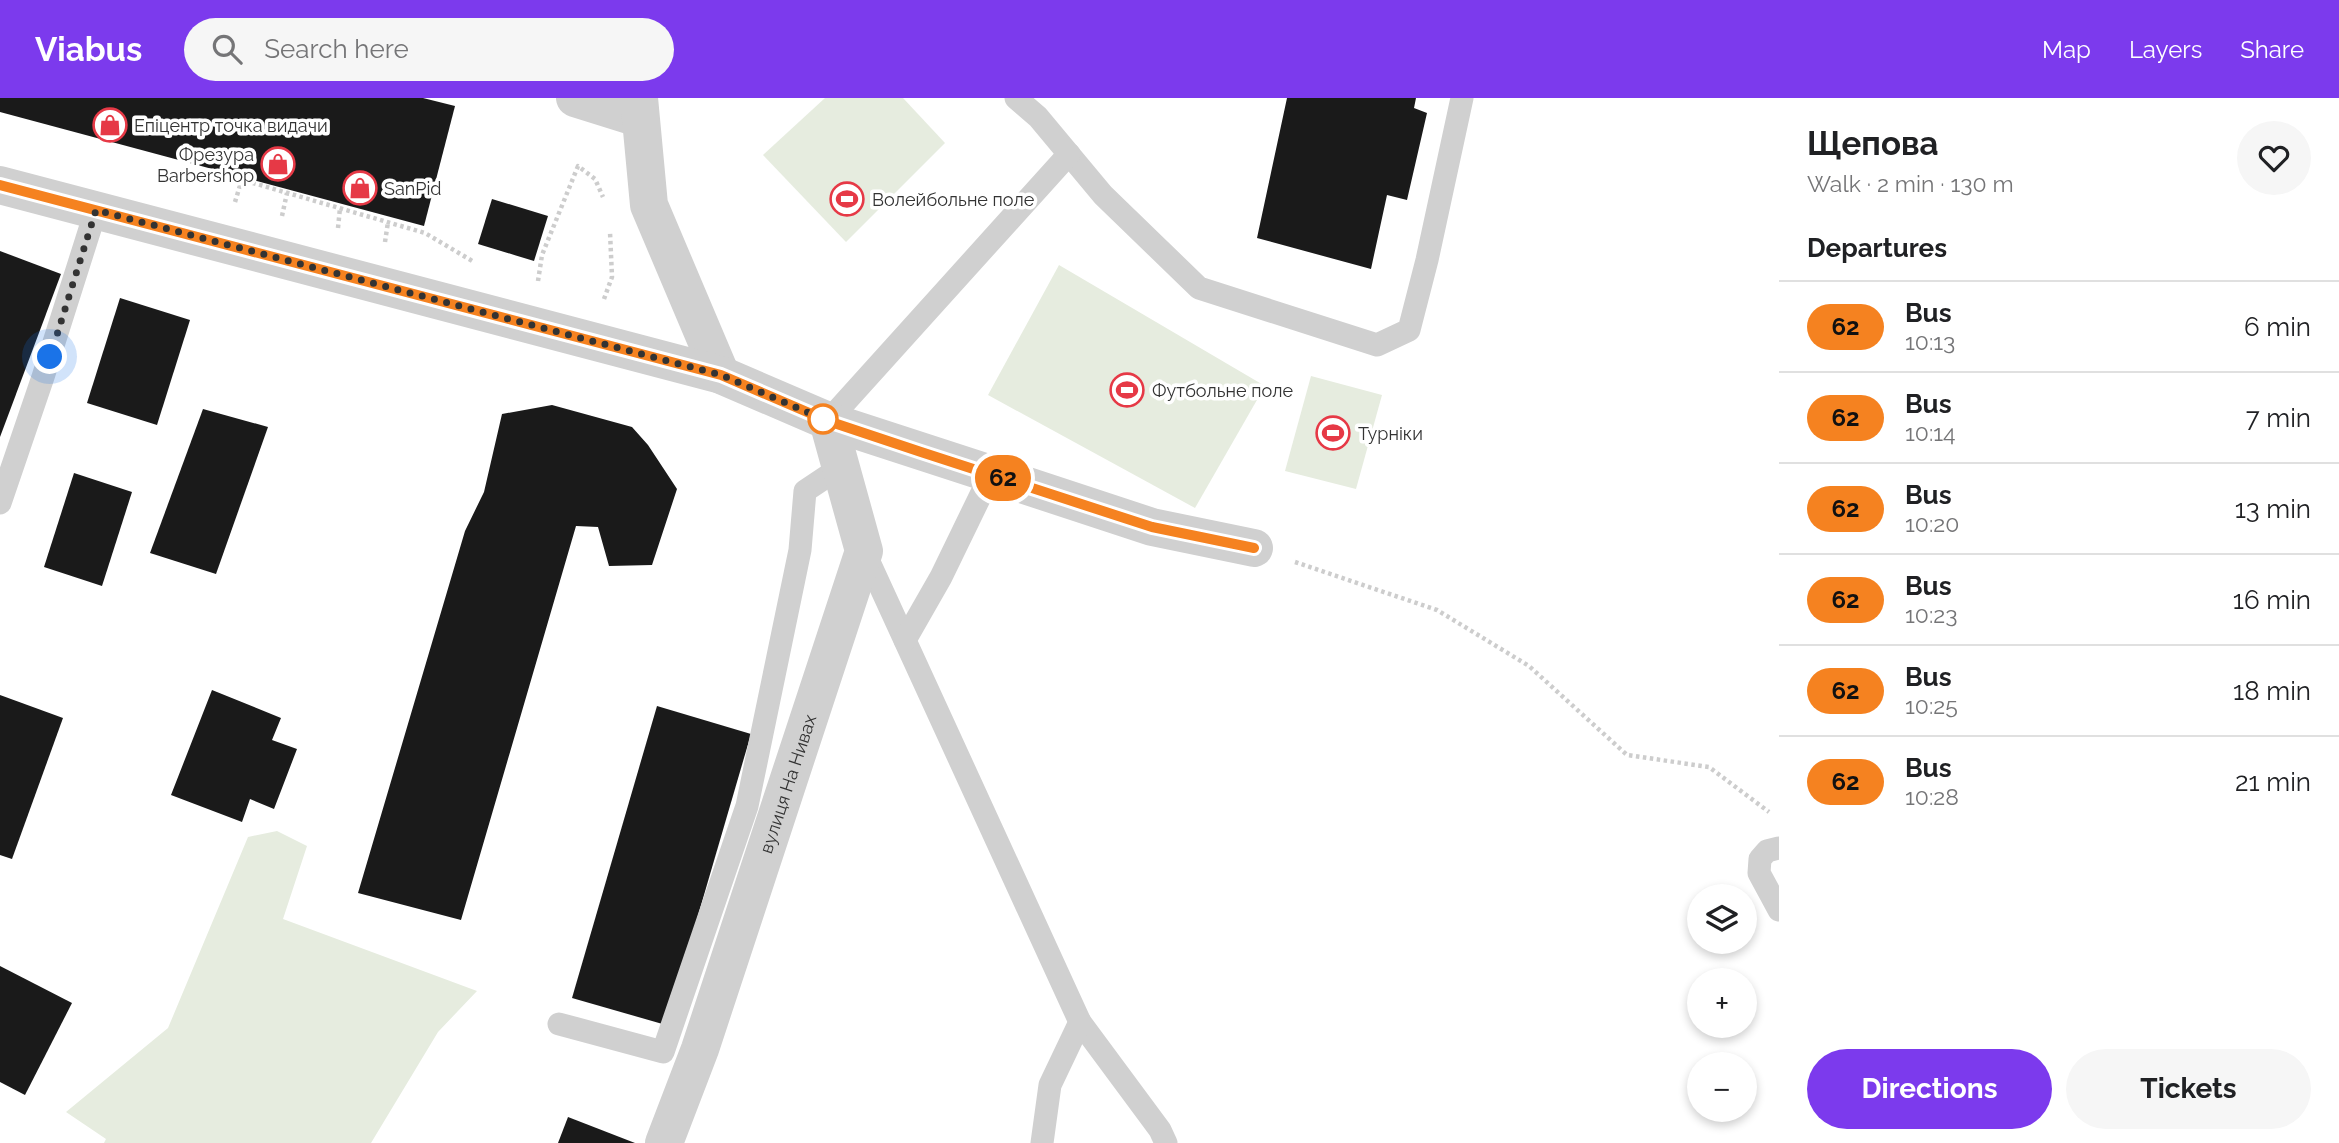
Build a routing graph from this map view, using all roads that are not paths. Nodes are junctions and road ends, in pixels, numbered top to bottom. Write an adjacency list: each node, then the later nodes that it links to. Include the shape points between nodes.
1 (575, 98): 4 (street)
2 (1016, 98): 5 (lane)
3 (1462, 98): 5 (lane, via 1409,330 1377,345 1199,288 1103,195)
4 (639, 108): 8 (street, via 649,205)
5 (1069, 153): 9 (lane)
6 (0, 185): 7 (street)
7 (96, 210): 8 (street); 12 (lane)
8 (721, 375): 9 (street)
9 (828, 421): 10 (street); 11 (street)
10 (841, 467): 14 (street); 19 (lane, via 806,491 800,550 747,806 663,1052)
11 (991, 474): 13 (street, via 1152,527); 15 (lane)
12 (0, 503)
13 (1254, 548)
14 (864, 551): 15 (lane); 20 (street, вулиця На Нивах, via 700,1049)
15 (905, 640): 18 (lane)
16 (1779, 848): 17 (lane, via 1760,859 1759,873)
17 (1779, 910)
18 (1080, 1022): 21 (lane, via 1050,1085); 22 (lane)
19 (559, 1024)
20 (664, 1143)
21 (1042, 1143)
22 (1166, 1143)

